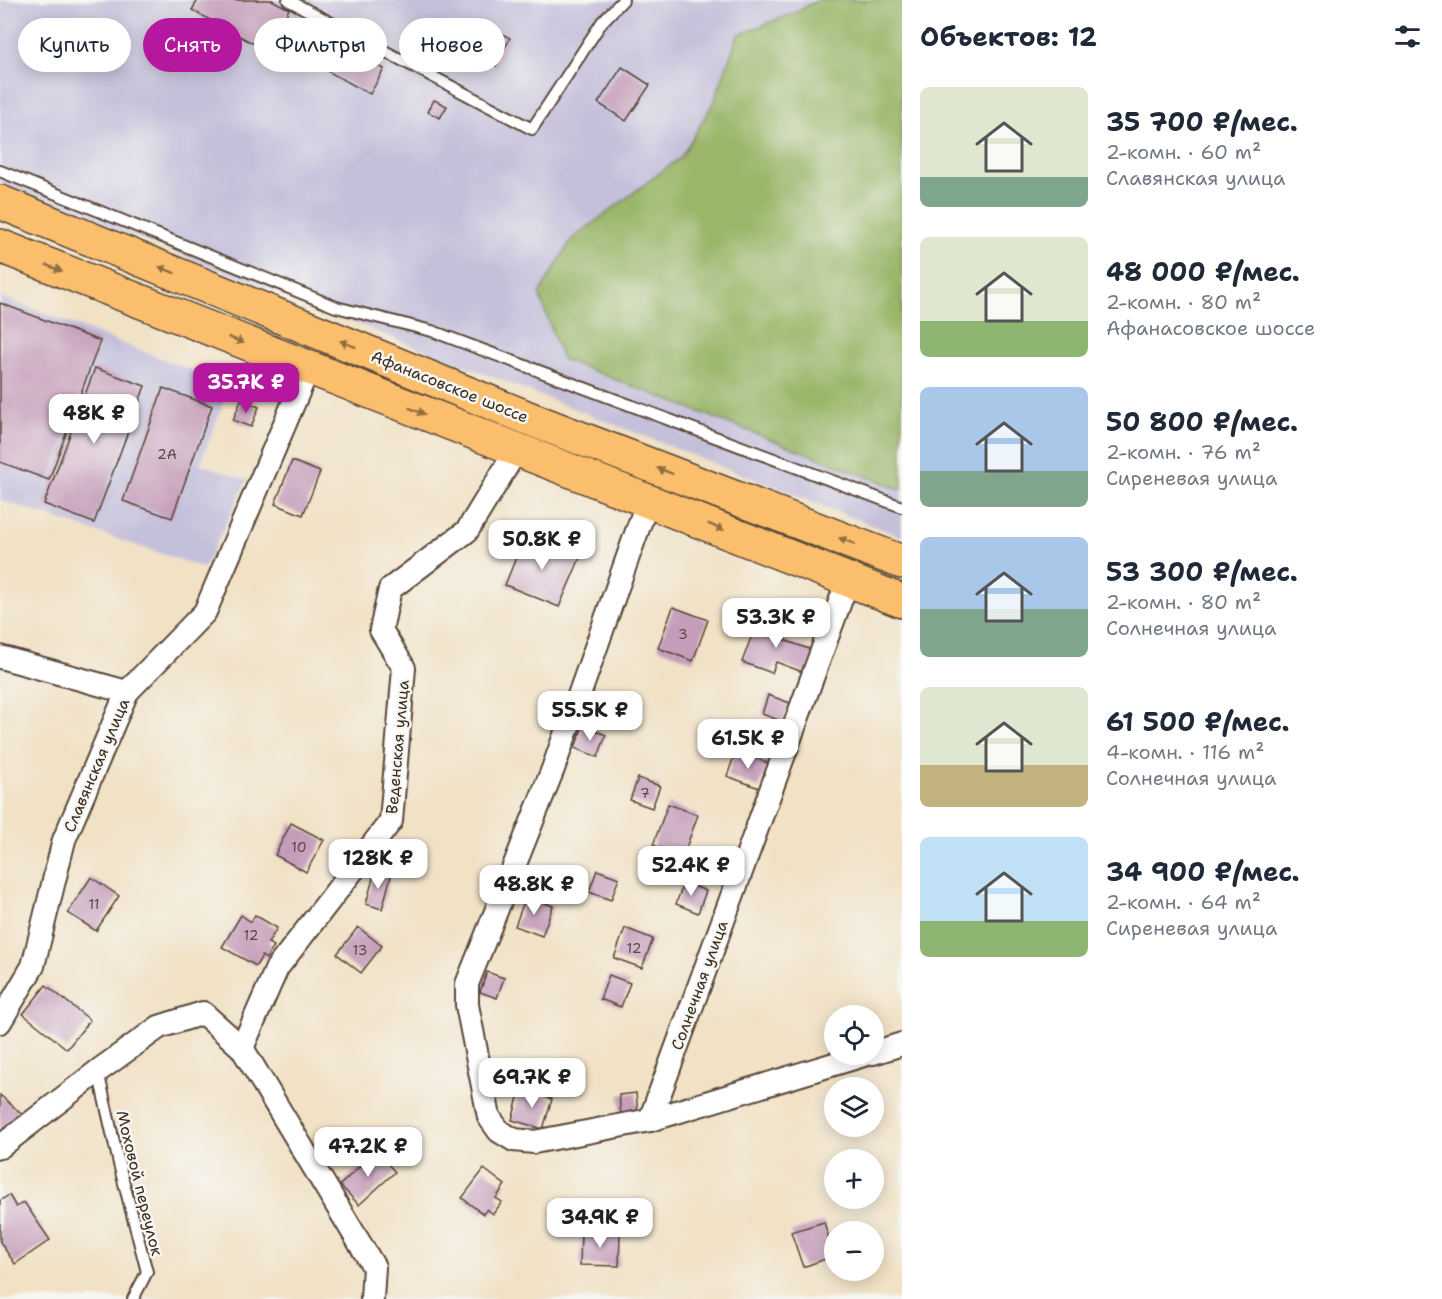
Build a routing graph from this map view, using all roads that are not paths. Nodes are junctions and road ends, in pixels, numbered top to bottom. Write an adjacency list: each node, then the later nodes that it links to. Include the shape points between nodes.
1 (288, 0): 2 (lane, via 532,129 602,22)
2 (623, 0)
3 (0, 171): 9 (lane, via 336,307 432,331)
4 (0, 202): 10 (main road, Афанасовское шоссе, one-way to 4, via 533,420)
5 (0, 246): 6 (main road, one-way to 6)
6 (308, 369): 7 (main road, one-way to 7); 14 (street, Славянская улица, via 205,612)
7 (516, 451): 8 (main road); 17 (street, Веденская улица, via 467,531 390,589 381,630 404,668 391,821 277,968)
8 (648, 500): 11 (main road, one-way to 11); 21 (street, via 553,769 466,993 489,1117 499,1131 514,1140 534,1142)
9 (902, 507)
10 (902, 562)
11 (848, 580): 12 (main road); 21 (street, Солнечная улица)
12 (902, 601)
13 (0, 657): 14 (street)
14 (127, 692): 15 (street, Славянская улица, via 64,840 33,966)
15 (0, 1022)
16 (902, 1044): 18 (street)
17 (242, 1048): 20 (street, via 202,1013 159,1027); 24 (street, via 374,1267)
18 (884, 1050)
19 (831, 1065): 21 (street)
20 (98, 1071): 22 (street); 23 (lane, Моховой переулок, via 147,1272)
21 (650, 1120)
22 (0, 1148)
23 (133, 1299)
24 (372, 1299)

